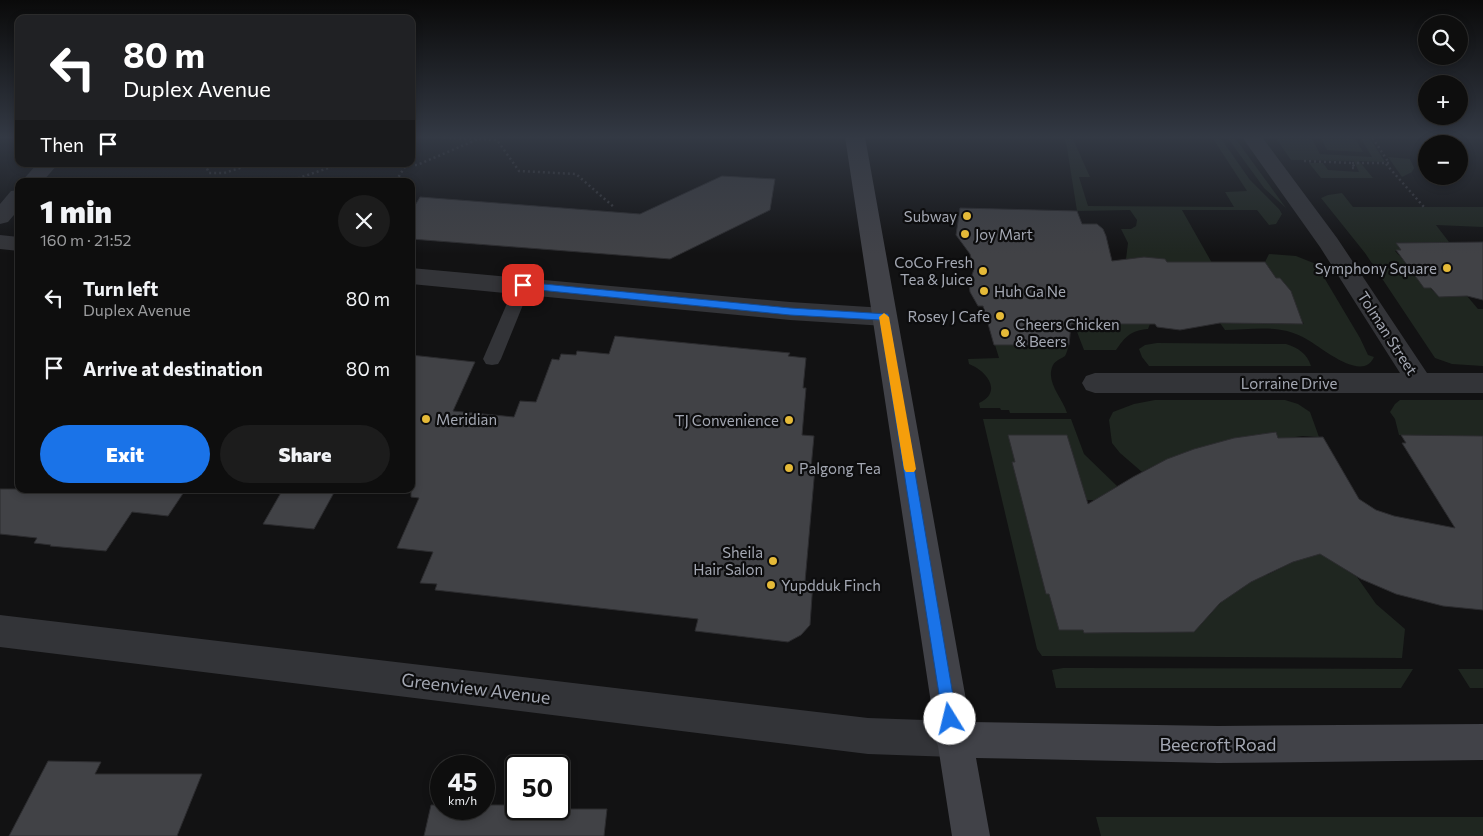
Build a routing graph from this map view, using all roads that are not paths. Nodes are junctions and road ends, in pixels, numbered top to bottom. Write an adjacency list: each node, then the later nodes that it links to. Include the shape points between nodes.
1 (862, 176): 9 (main road)
2 (1280, 176): 11 (street, Tolman Street, via 1329,243)
3 (15, 200): 4 (street)
4 (0, 217)
5 (0, 242): 6 (street)
6 (15, 244)
7 (415, 276): 8 (street)
8 (523, 285): 9 (street); 10 (lane)
9 (885, 317): 15 (main road)
10 (492, 360)
11 (1420, 382): 12 (street, Lorraine Drive); 13 (street, Lorraine Drive)
12 (1095, 383)
13 (1483, 383)
14 (0, 631): 15 (street, Greenview Avenue, via 868,736)
15 (953, 739): 16 (main road, Beecroft Road, via 1046,743); 17 (main road)
16 (1483, 742)
17 (971, 836)

